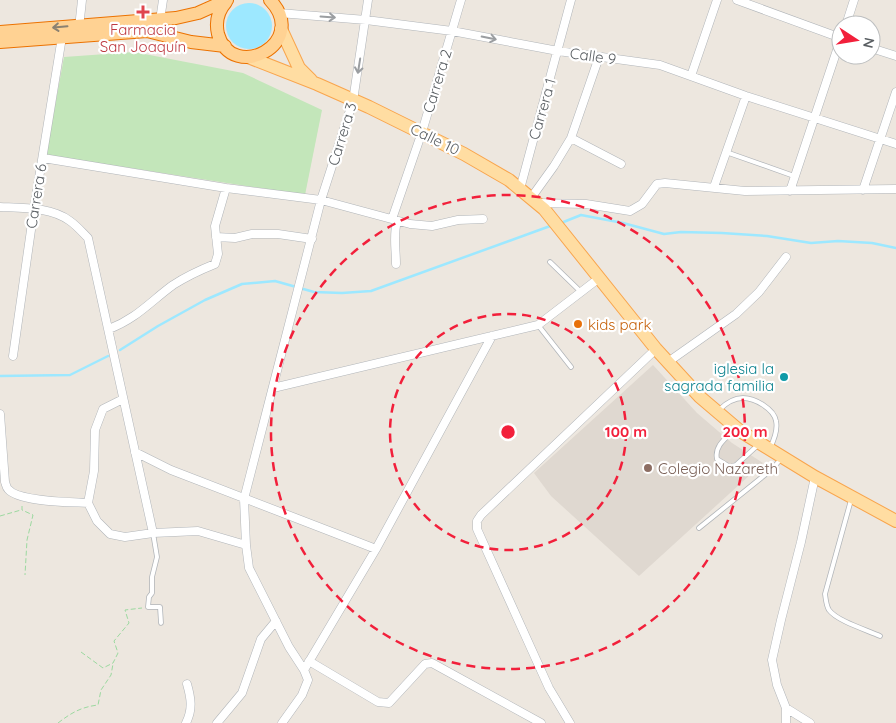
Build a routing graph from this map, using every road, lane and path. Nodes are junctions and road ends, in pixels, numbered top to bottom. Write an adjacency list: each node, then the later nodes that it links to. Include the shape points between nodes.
1 (82, 0): 14 (street)
2 (163, 0): 12 (street)
3 (228, 0): 12 (highway, via 198,13); 22 (highway, via 217,18 219,38)
4 (368, 0): 13 (street, Carrera 3)
5 (461, 0): 16 (street, Carrera 2)
6 (571, 0): 23 (street, Carrera 1)
7 (717, 0): 29 (street)
8 (738, 0): 19 (street)
9 (854, 0): 11 (street)
10 (276, 5): 13 (street, Calle 9, one-way to 13); 15 (highway)
11 (849, 15)
12 (160, 20): 14 (highway); 18 (street)
13 (366, 20): 16 (street, Calle 9); 33 (street, Carrera 3, one-way to 33)
14 (79, 30): 17 (highway, one-way to 17); 18 (highway); 20 (highway)
15 (281, 30): 26 (highway, via 273,46 258,56); 30 (main road, Calle 10, via 299,68)
16 (452, 31): 23 (street, Calle 9, one-way to 23); 35 (street, Carrera 2)
17 (0, 32)
18 (158, 34): 22 (highway)
19 (831, 34)
20 (62, 37): 21 (highway); 40 (street, Carrera 6)
21 (0, 42)
22 (225, 46): 26 (highway, via 231,52)
23 (558, 51): 27 (street, Calle 9); 45 (street, Carrera 1)
24 (881, 51): 25 (street)
25 (896, 56)
26 (248, 57): 30 (main road, Calle 10)
27 (599, 57): 29 (street, Calle 9, via 660,65); 36 (street)
28 (832, 65): 34 (street)
29 (691, 76): 32 (street, Calle 9)
30 (317, 84): 33 (main road, Calle 10)
31 (896, 92): 37 (street)
32 (746, 96): 34 (street, Calle 9); 39 (street)
33 (353, 101): 35 (main road, Calle 10); 49 (street, Carrera 3)
34 (814, 117): 37 (street, Calle 9); 42 (street)
35 (422, 132): 45 (main road, Calle 10, via 488,167); 54 (street, Carrera 2)
36 (571, 138): 41 (street); 50 (street)
37 (879, 139): 38 (street, Calle 9); 47 (street)
38 (896, 144)
39 (726, 152): 42 (lane); 43 (street)
40 (42, 158): 44 (street); 52 (street, Carrera 6)
41 (621, 164)
42 (794, 176): 48 (street)
43 (714, 187): 48 (street); 50 (street, via 657,184 642,204 630,211 586,204)
44 (226, 188): 49 (street); 55 (street, via 215,226)
45 (520, 189): 50 (main road, Calle 10)
46 (896, 189): 47 (street)
47 (863, 190): 48 (street)
48 (790, 191)
49 (321, 200): 54 (street); 56 (street, Carrera 3)
50 (537, 203): 60 (main road, Calle 10)
51 (0, 207): 52 (street)
52 (34, 209): 63 (street, via 61,215 88,238); 66 (street, Carrera 6)
53 (483, 219): 54 (street, via 432,226)
54 (395, 220): 59 (street, Carrera 2)
55 (216, 236): 56 (street, via 235,238 278,234); 63 (street, via 218,254 215,264 190,274 124,324)
56 (312, 239): 69 (street, Carrera 3)
57 (786, 257): 67 (street, via 759,292 736,314)
58 (550, 262): 61 (lane)
59 (396, 264)
60 (598, 279): 61 (street); 65 (main road, Calle 10)
61 (581, 292): 62 (street)
62 (538, 325): 64 (street); 68 (lane)
63 (109, 329): 70 (street)
64 (492, 336): 69 (street); 88 (street)
65 (656, 348): 67 (main road, Calle 10); 105 (street, via 477,522 477,529 549,688)
66 (13, 356)
67 (668, 362): 71 (main road, Calle 10)
68 (571, 366)
69 (273, 388): 80 (street, Carrera 3)
70 (123, 398): 75 (street); 81 (street, via 103,409 95,430 94,471)
71 (717, 412): 73 (main road, Calle 10); 74 (lane, via 732,401 743,398 761,404 772,412 776,421 776,430)
72 (0, 414): 78 (street, via 5,482 8,490)
73 (736, 428): 74 (main road, Calle 10); 74 (lane, via 715,452 716,459 723,464 736,465)
74 (765, 446): 76 (main road, Calle 10)
75 (135, 452): 80 (street); 86 (street)
76 (782, 457): 77 (main road, Calle 10); 85 (lane, via 771,470)
77 (815, 477): 79 (main road, Calle 10); 99 (street, via 772,660)
78 (22, 497): 81 (street); 82 (path)
79 (852, 498): 84 (main road, Calle 10); 93 (lane, via 825,594 826,604 838,617)
80 (244, 499): 87 (street, Carrera 3); 88 (street)
81 (88, 503): 86 (street, via 96,521 110,534 125,537)
82 (22, 510): 83 (path); 89 (path, via 33,515 27,540)
83 (0, 516)
84 (896, 521)
85 (699, 528)
86 (153, 533): 87 (street, via 198,531); 90 (lane, via 157,557)
87 (246, 544): 91 (street, Carrera 3, via 249,568)
88 (376, 549): 95 (street)
89 (25, 575)
90 (148, 607): 92 (lane, via 160,607); 96 (path, via 125,610 129,623 114,641 118,653)
91 (276, 621): 97 (street, Carrera 3); 102 (street, via 261,638 242,693)
92 (161, 623)
93 (880, 636)
94 (81, 652): 96 (path, via 103,668)
95 (308, 661): 97 (street); 104 (street, via 378,702 389,703 425,664 432,663)
96 (113, 663): 100 (path, via 111,675 100,690 98,705 73,711)
97 (304, 670): 103 (street, via 308,680 302,695)
98 (187, 684): 101 (street, via 192,700)
99 (786, 708): 106 (street); 107 (street)
100 (58, 723)
101 (186, 723)
102 (217, 723)
103 (282, 723)
104 (541, 723)
105 (570, 723)
106 (786, 723)
107 (810, 723)

